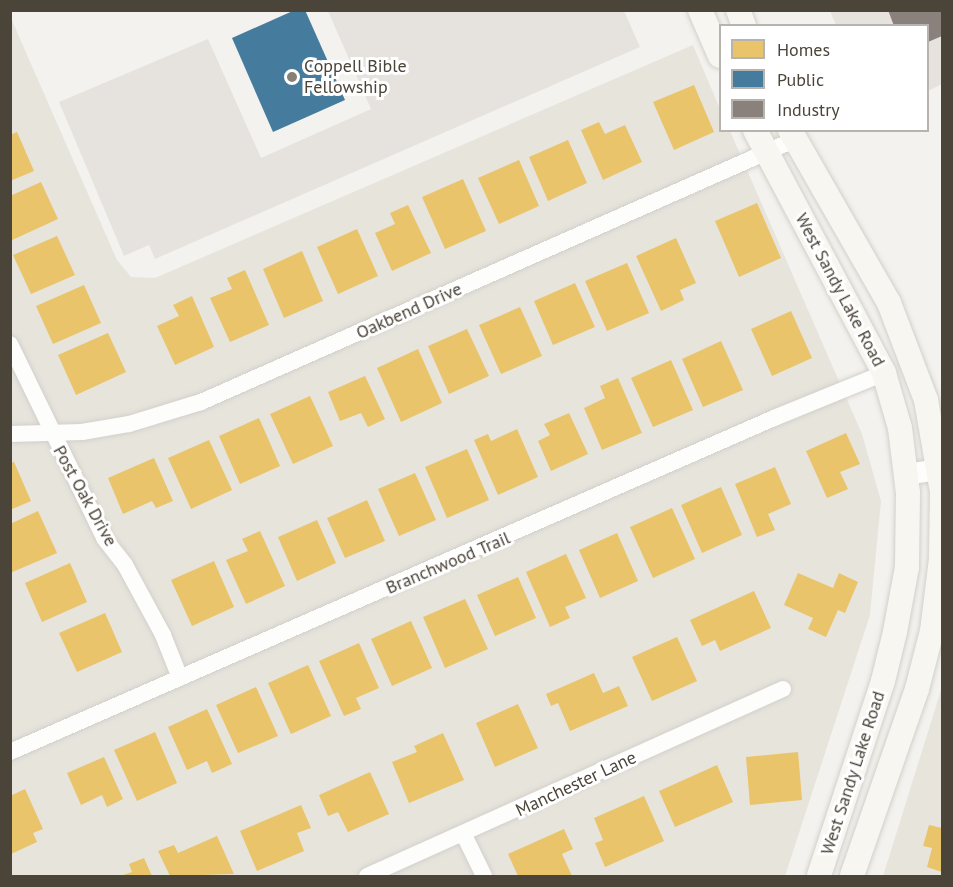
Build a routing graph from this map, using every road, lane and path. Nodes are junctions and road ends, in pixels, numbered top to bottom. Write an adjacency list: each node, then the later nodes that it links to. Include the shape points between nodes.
1 (700, 10): 2 (main road)
2 (719, 54)
3 (756, 132): 5 (main road, West Sandy Lake Road)
4 (792, 135): 5 (street, Oakbend Drive); 10 (main road, West Sandy Lake Road, via 889,303 926,400)
5 (765, 153): 7 (main road, West Sandy Lake Road); 9 (street, Oakbend Drive, via 233,390 129,424)
6 (10, 344): 9 (street, Post Oak Drive)
7 (884, 373): 11 (main road, West Sandy Lake Road, via 900,428); 12 (street, Branchwood Trail)
8 (10, 434): 9 (street, Oakbend Drive)
9 (51, 434): 12 (street, Post Oak Drive, via 104,538 125,565 163,635)
10 (941, 468): 11 (street); 19 (main road, West Sandy Lake Road, via 941,559 932,631 917,689)
11 (906, 474): 18 (main road, West Sandy Lake Road, via 907,567 895,632 883,681)
12 (180, 678): 14 (street, Branchwood Trail)
13 (783, 689): 15 (street, Manchester Lane)
14 (10, 752)
15 (464, 835): 16 (street, Manchester Lane); 17 (street)
16 (367, 876)
17 (484, 876)
18 (819, 876)
19 (852, 876)

